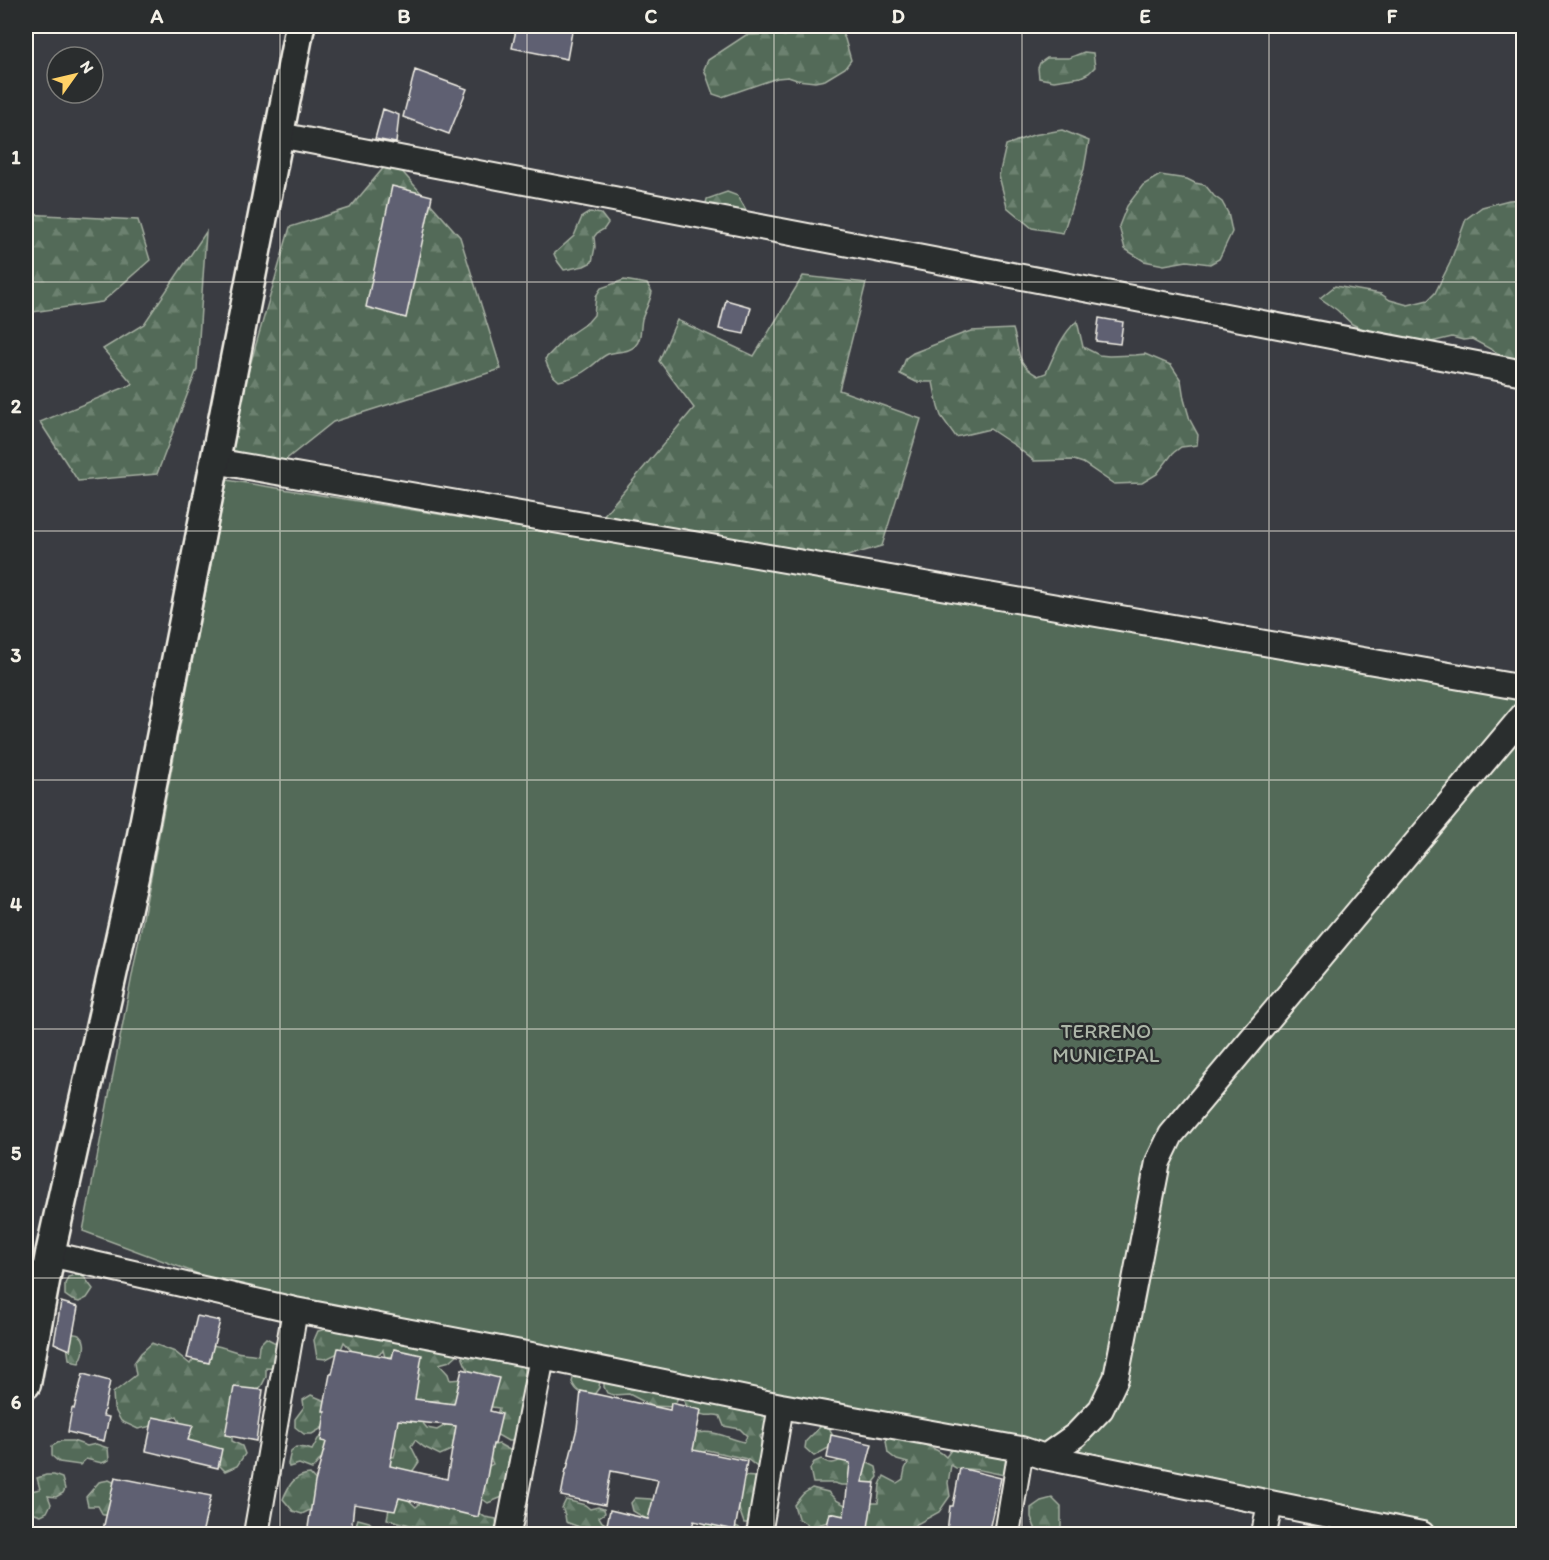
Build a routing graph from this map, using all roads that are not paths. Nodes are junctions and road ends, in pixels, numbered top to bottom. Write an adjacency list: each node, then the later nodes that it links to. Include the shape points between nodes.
1 (300, 26): 2 (street)
2 (279, 135): 3 (street); 4 (street)
3 (1524, 373)
4 (214, 461): 5 (street); 7 (street, via 134,876)
5 (1524, 688)
6 (1524, 714): 13 (street, via 1172,1135 1158,1162 1116,1378 1101,1408 1076,1435)
7 (51, 1254): 8 (street); 10 (street)
8 (295, 1310): 9 (street); 15 (street)
9 (542, 1357): 11 (street); 16 (street)
10 (26, 1384)
11 (781, 1406): 12 (street); 17 (street)
12 (1021, 1449): 13 (street); 18 (street)
13 (1045, 1457): 14 (street)
14 (1270, 1503): 19 (street); 20 (street)
15 (256, 1534)
16 (508, 1534)
17 (759, 1534)
18 (1007, 1534)
19 (1264, 1534)
20 (1422, 1534)

